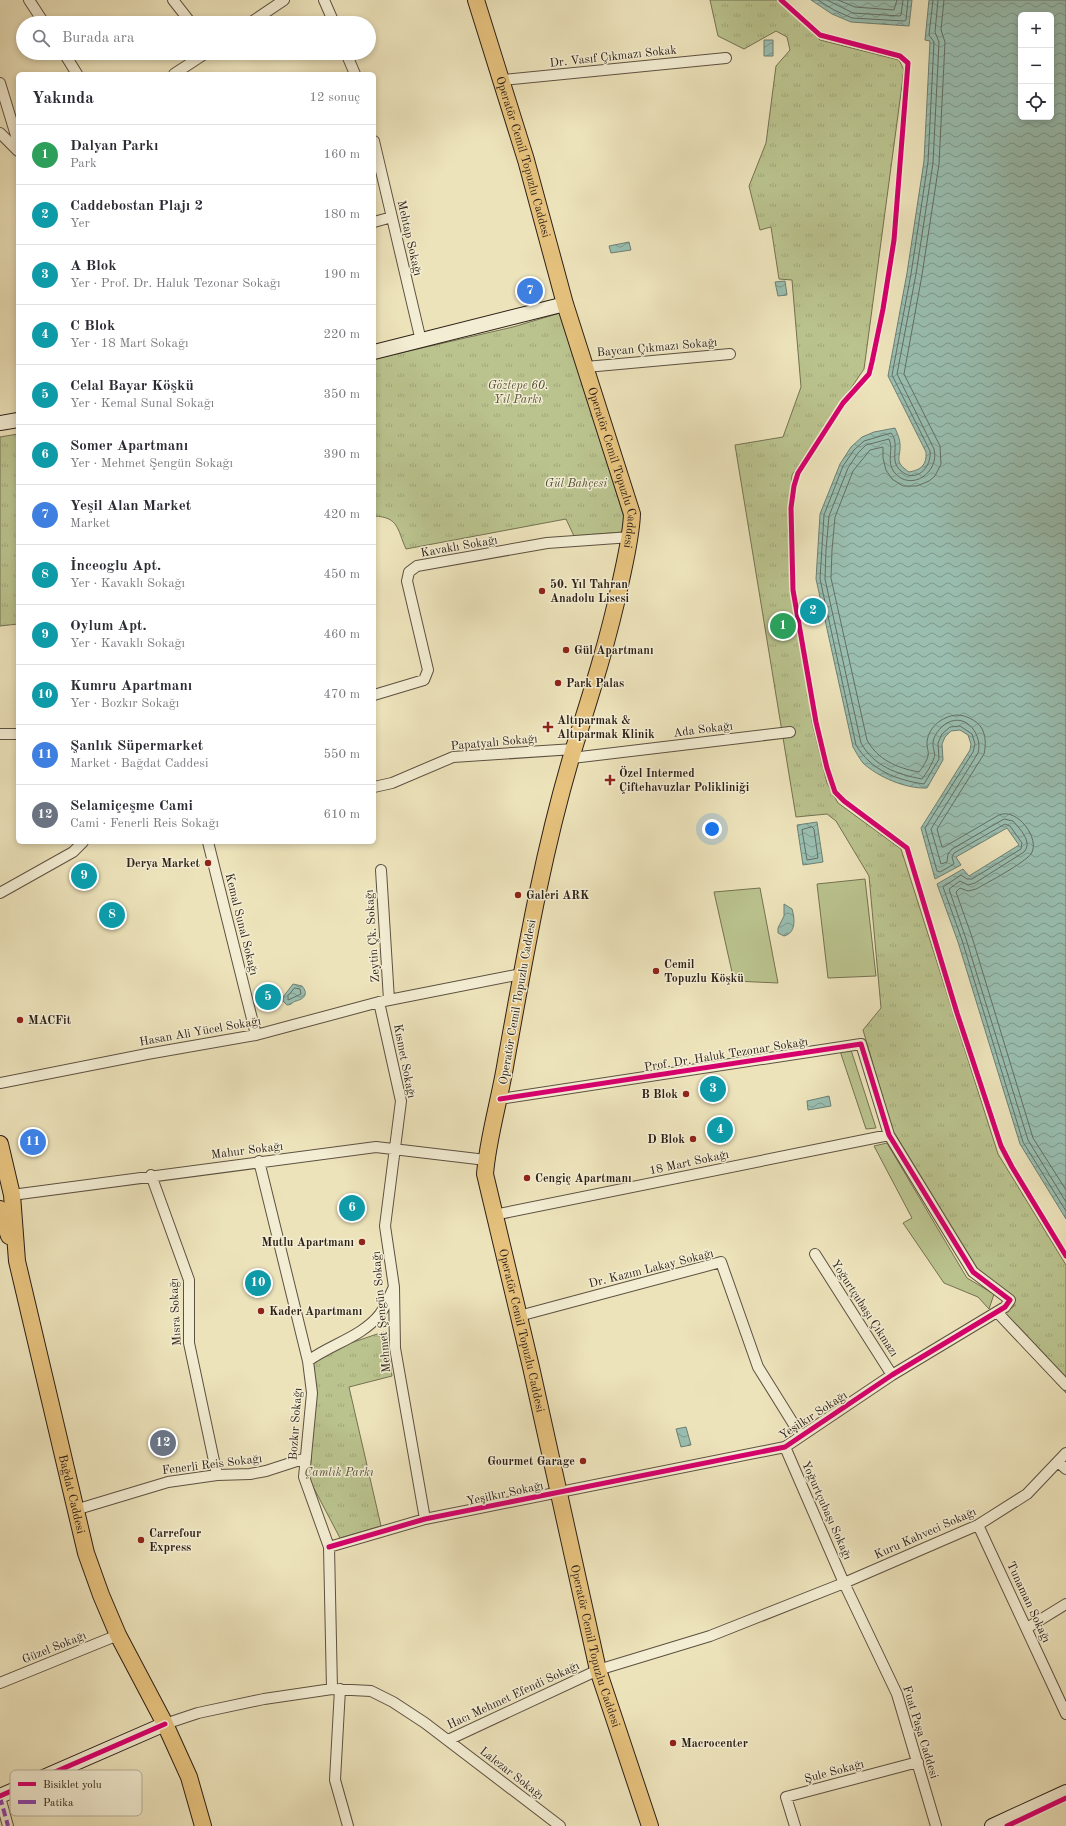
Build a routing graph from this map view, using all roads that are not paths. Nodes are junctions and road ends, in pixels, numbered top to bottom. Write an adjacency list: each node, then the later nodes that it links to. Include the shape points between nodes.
1 (29, 0): 6 (street)
2 (173, 0): 7 (street)
3 (284, 0): 8 (street)
4 (324, 0): 9 (street)
5 (476, 0): 17 (main road, Operatör Cemil Topuzlu Caddesi)
6 (39, 16)
7 (186, 16)
8 (260, 16)
9 (331, 16)
10 (726, 58): 17 (street, Dr. Vasıf Çıkmazı Sokak)
11 (68, 60): 14 (street)
12 (195, 60): 15 (street)
13 (349, 60): 16 (street)
14 (76, 72)
15 (177, 72)
16 (354, 72)
17 (502, 80): 25 (main road, Operatör Cemil Topuzlu Caddesi)
18 (0, 84): 20 (street)
19 (0, 134): 21 (street)
20 (16, 136)
21 (16, 149)
22 (376, 149): 23 (street, Mehtap Sokağı)
23 (392, 217): 24 (street); 26 (street, Mehtap Sokağı)
24 (376, 221)
25 (565, 304): 26 (street); 29 (main road, Operatör Cemil Topuzlu Caddesi)
26 (421, 341): 27 (street)
27 (376, 352)
28 (730, 354): 29 (street, Baycan Çıkmazı Sokağı)
29 (586, 367): 32 (main road, Operatör Cemil Topuzlu Caddesi, via 632,514)
30 (16, 420): 31 (street)
31 (0, 423)
32 (631, 536): 33 (street, Kavaklı Sokağı, via 547,543 417,566 409,572 407,581 428,670 424,680); 37 (main road, Operatör Cemil Topuzlu Caddesi, via 609,637)
33 (376, 694)
34 (790, 732): 37 (street, Ada Sokağı)
35 (0, 734): 36 (street)
36 (16, 734)
37 (573, 753): 38 (street, Papatyalı Sokağı, via 453,757 392,783); 43 (main road, Operatör Cemil Topuzlu Caddesi, via 544,861)
38 (376, 787)
39 (81, 844): 42 (street, via 73,852)
40 (208, 844): 45 (street, Kemal Sunal Sokağı)
41 (381, 870): 44 (street, Zeytin Çk. Sokağı)
42 (0, 893)
43 (521, 974): 44 (street, Hasan Ali Yücel Sokağı); 47 (main road, Operatör Cemil Topuzlu Caddesi)
44 (384, 1001): 45 (street, Hasan Ali Yücel Sokağı); 50 (street, Kısmet Sokağı, via 401,1101)
45 (256, 1035): 46 (street, Hasan Ali Yücel Sokağı)
46 (0, 1083)
47 (500, 1099): 48 (street, Prof. Dr. Haluk Tezonar Sokağı, via 861,1044); 51 (main road, Operatör Cemil Topuzlu Caddesi)
48 (889, 1135): 56 (street, 18 Mart Sokağı); 60 (street, Yeşilkır Sokağı, via 973,1272 1010,1300)
49 (0, 1144): 54 (main road, Bağdat Caddesi)
50 (395, 1148): 51 (street, Mahur Sokağı); 52 (street, Mahur Sokağı, via 376,1146); 59 (street, Mehmet Şengün Sokağı, via 385,1226)
51 (486, 1160): 56 (main road, Operatör Cemil Topuzlu Caddesi, via 485,1174)
52 (259, 1162): 53 (street, Mahur Sokağı); 62 (street, Bozkır Sokağı)
53 (151, 1175): 54 (street, Mahur Sokağı); 71 (street, Mısra Sokağı, via 189,1280 189,1344)
54 (12, 1195): 58 (main road, Bağdat Caddesi)
55 (0, 1209): 58 (main road)
56 (494, 1215): 61 (main road, Operatör Cemil Topuzlu Caddesi)
57 (815, 1254): 63 (street, Yoğurtçubaşı Çıkmazı)
58 (18, 1261): 73 (main road, Bağdat Caddesi)
59 (394, 1287): 62 (street, via 380,1314 354,1336 318,1353); 74 (street, Mehmet Şengün Sokağı, via 395,1348)
60 (997, 1312): 63 (street, Yeşilkır Sokağı); 64 (street)
61 (519, 1316): 65 (street, Dr. Kazım Lakay Sokağı, via 721,1262 758,1367); 72 (main road, Operatör Cemil Topuzlu Caddesi)
62 (308, 1361): 68 (street, Bozkır Sokağı, via 312,1393)
63 (892, 1375): 65 (street, Yeşilkır Sokağı)
64 (1066, 1385)
65 (801, 1436): 66 (street, Yeşilkır Sokağı)
66 (785, 1447): 72 (street, Yeşilkır Sokağı); 77 (street, Yoğurtçubaşı Sokağı)
67 (1066, 1453): 69 (street, Kuru Kahveci Sokağı)
68 (306, 1458): 71 (street, Fenerli Reis Sokağı, via 266,1471); 76 (street, Bozkır Sokağı, via 304,1477)
69 (1058, 1462): 70 (street); 75 (street, Kuru Kahveci Sokağı, via 1027,1494)
70 (1066, 1469)
71 (217, 1475): 73 (street, Fenerli Reis Sokağı, via 168,1482)
72 (558, 1492): 74 (street, Yeşilkır Sokağı); 81 (main road, Operatör Cemil Topuzlu Caddesi)
73 (75, 1510): 80 (main road, Bağdat Caddesi, via 101,1595)
74 (425, 1519): 76 (street, Yeşilkır Sokağı)
75 (978, 1525): 77 (street, Kuru Kahveci Sokağı); 79 (street, Tunaman Sokağı)
76 (329, 1547): 83 (street, Bozkır Sokağı)
77 (844, 1583): 81 (street, Hacı Mehmet Efendi Sokağı, via 710,1636); 87 (street, Fuat Paşa Caddesi, via 894,1688)
78 (1066, 1604): 79 (street)
79 (1027, 1628): 84 (street, Tunaman Sokağı)
80 (118, 1635): 82 (street, Güzel Sokağı); 85 (main road, Bağdat Caddesi)
81 (598, 1670): 86 (street, Hacı Mehmet Efendi Sokağı); 95 (main road, Operatör Cemil Topuzlu Caddesi)
82 (0, 1683)
83 (336, 1689): 85 (street, Hacı Mehmet Efendi Sokağı, via 264,1699 198,1713); 86 (street, Hacı Mehmet Efendi Sokağı, via 367,1690 379,1694); 93 (street, Bozkır Sokağı, via 335,1780)
84 (1066, 1714)
85 (165, 1724): 88 (street); 92 (main road, Bağdat Caddesi, via 189,1777)
86 (448, 1740): 94 (street, Lalezar Sokağı)
87 (918, 1762): 96 (street, Şule Sokağı, via 786,1797); 97 (street, Fuat Paşa Caddesi)
88 (61, 1770)
89 (1066, 1792): 98 (street)
90 (2, 1796): 91 (street)
91 (8, 1826)
92 (203, 1826)
93 (348, 1826)
94 (560, 1826)
95 (650, 1826)
96 (795, 1826)
97 (936, 1826)
98 (992, 1826)

